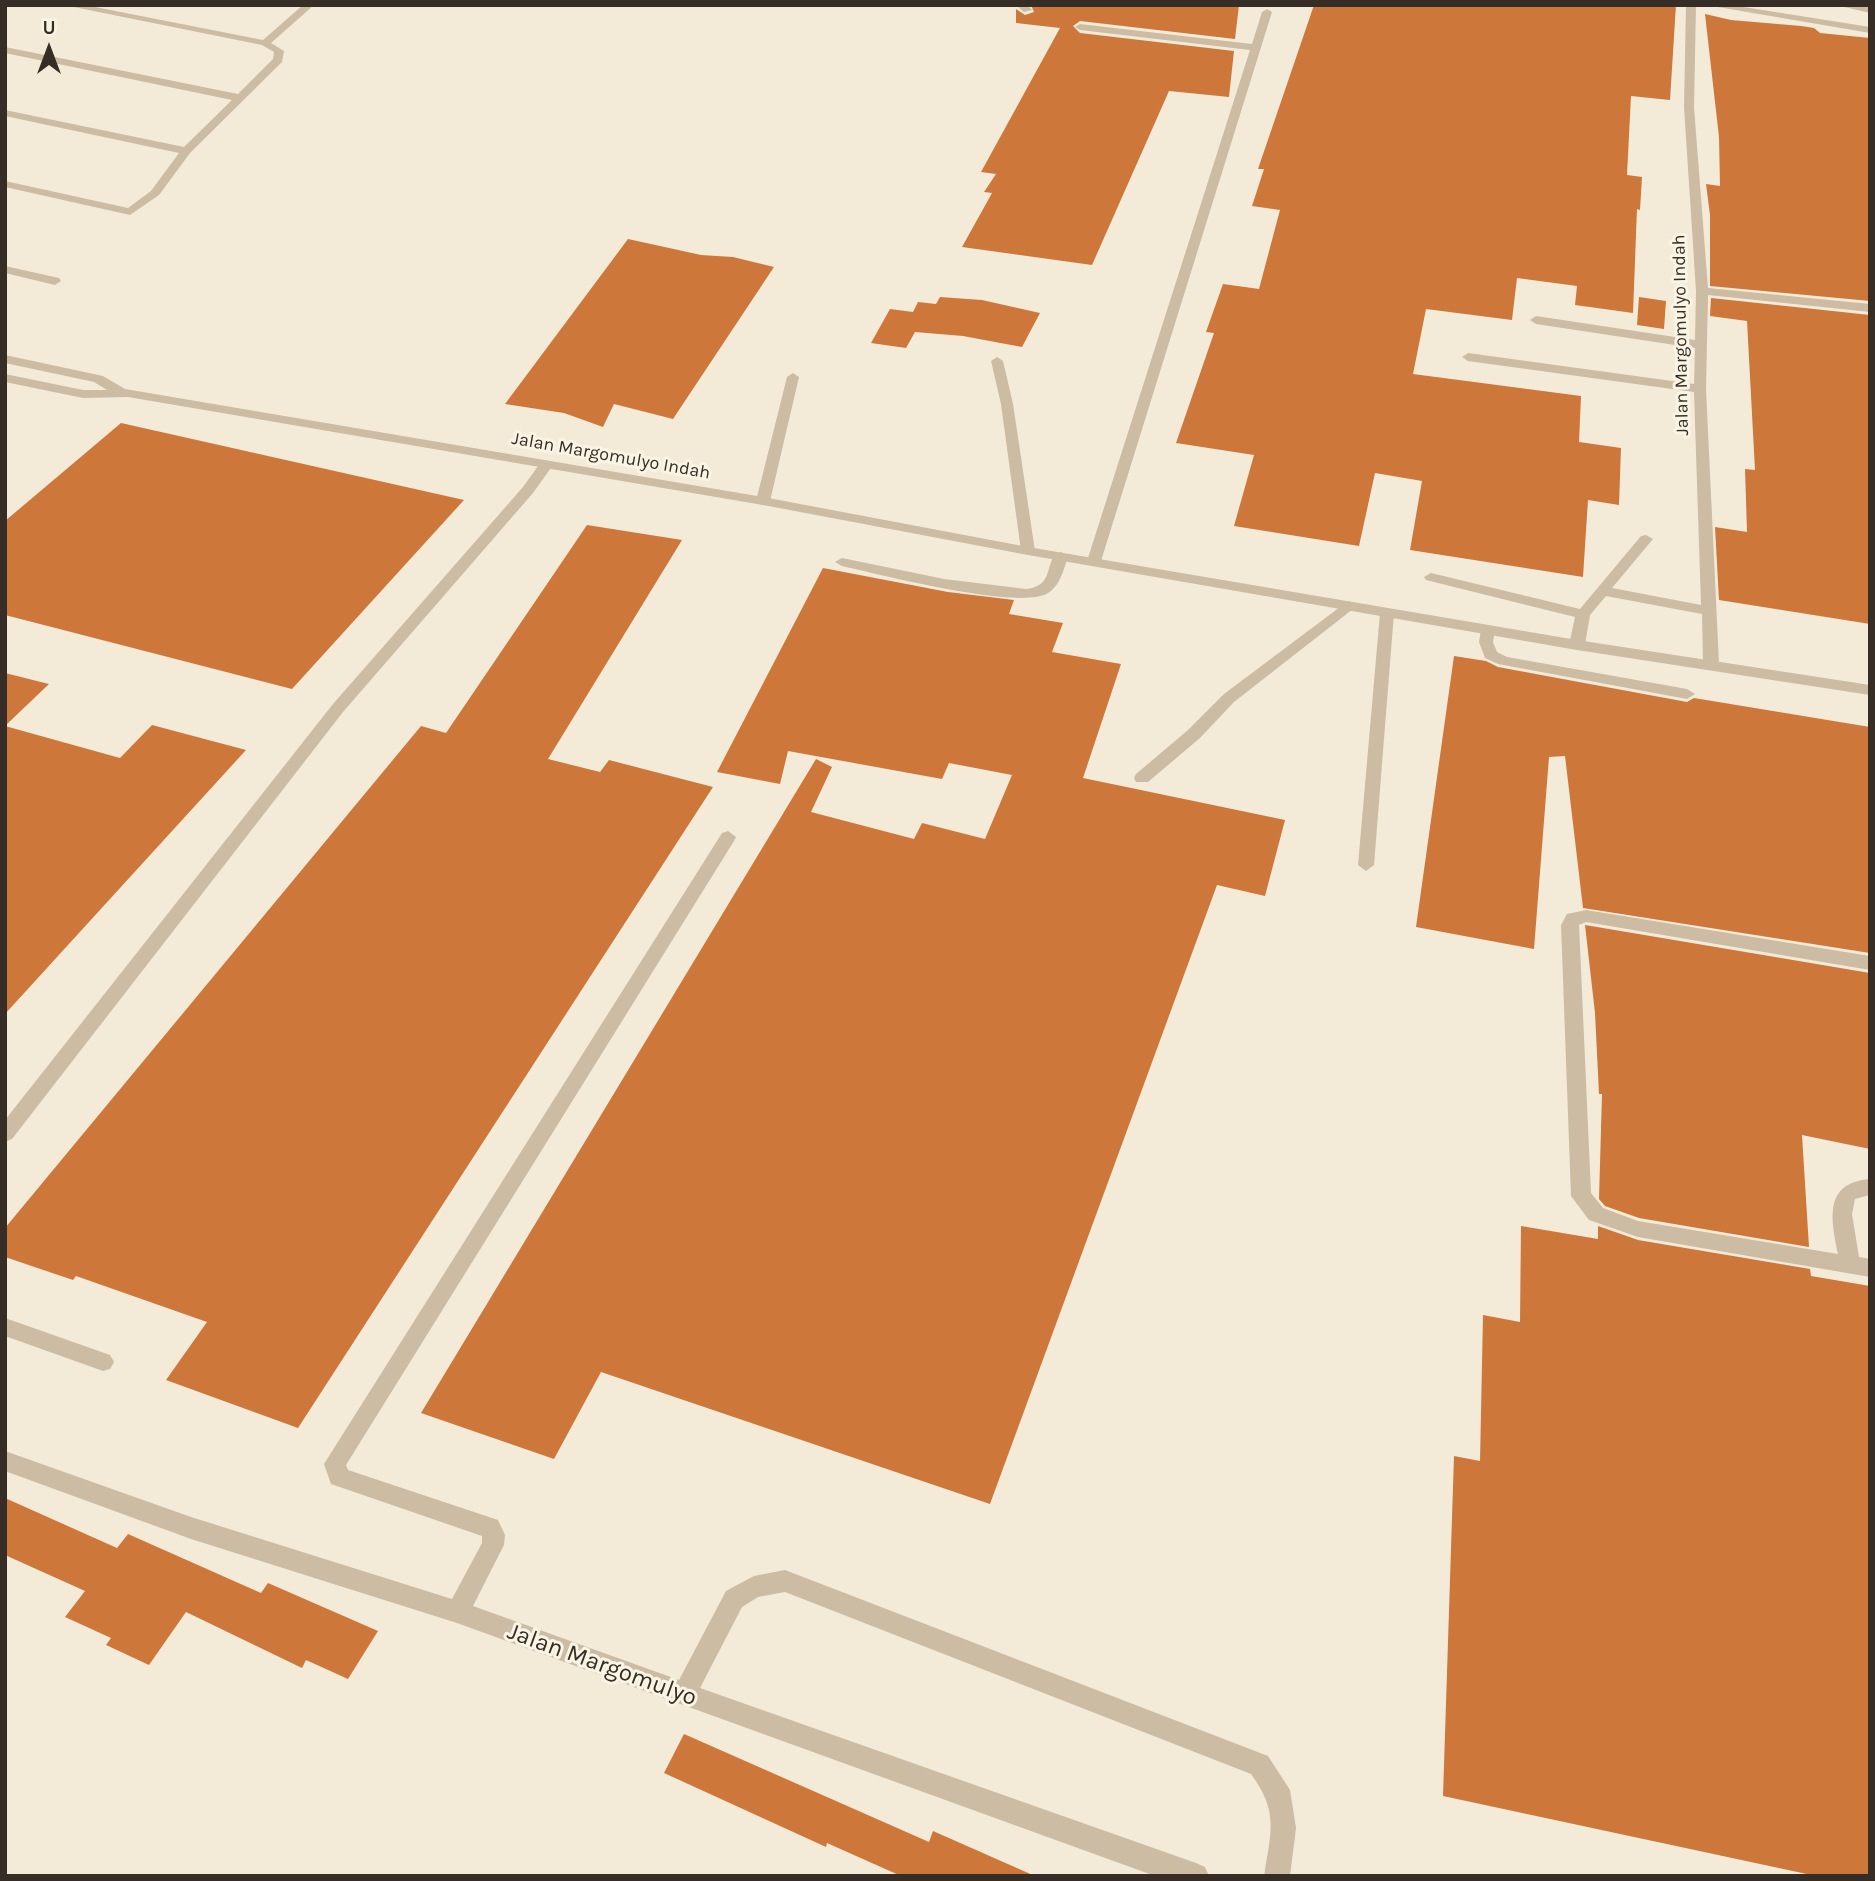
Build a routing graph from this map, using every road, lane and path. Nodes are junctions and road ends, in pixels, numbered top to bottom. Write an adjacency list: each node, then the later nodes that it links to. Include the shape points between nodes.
1 (69, 5): 10 (street)
2 (309, 5): 10 (street)
3 (1692, 5): 19 (street, Jalan Margomulyo Indah, via 1689,107)
4 (1712, 5): 9 (street)
5 (1841, 5): 6 (street)
6 (1870, 10)
7 (1267, 12): 11 (street)
8 (1080, 27): 11 (street)
9 (1870, 30)
10 (265, 43): 13 (street, via 279,51 278,60)
11 (1253, 47): 35 (street)
12 (5, 50): 13 (street)
13 (240, 98): 15 (street)
14 (5, 113): 15 (street)
15 (186, 151): 16 (street, via 143,205 130,212)
16 (5, 184)
17 (5, 269): 18 (street)
18 (55, 281)
19 (1702, 291): 20 (street); 22 (street, Jalan Margomulyo Indah)
20 (1870, 308)
21 (1536, 320): 22 (street)
22 (1700, 345): 28 (street, Jalan Margomulyo Indah)
23 (1468, 358): 28 (street)
24 (5, 359): 29 (street, via 98,379)
25 (997, 360): 33 (street)
26 (793, 377): 31 (street)
27 (5, 378): 29 (street, via 83,394)
28 (1700, 389): 40 (street, Jalan Margomulyo Indah)
29 (121, 392): 30 (street, Jalan Margomulyo Indah)
30 (545, 465): 31 (street, Jalan Margomulyo Indah); 52 (street, via 338,708)
31 (763, 501): 33 (street, Jalan Margomulyo Indah)
32 (1646, 539): 38 (street)
33 (1028, 551): 34 (street, Jalan Margomulyo Indah)
34 (1061, 556): 35 (street, Jalan Margomulyo Indah); 36 (street, via 1051,582 1041,592 1028,594)
35 (1094, 561): 39 (street, Jalan Margomulyo Indah)
36 (842, 562)
37 (1431, 578): 42 (street)
38 (1602, 591): 40 (street); 42 (street)
39 (1348, 606): 41 (street, Jalan Margomulyo Indah); 48 (street, via 1229,698)
40 (1709, 611): 45 (street, Jalan Margomulyo Indah)
41 (1387, 612): 43 (street, Jalan Margomulyo Indah); 50 (street)
42 (1583, 614): 44 (street)
43 (1488, 630): 44 (street, Jalan Margomulyo Indah); 47 (street, via 1490,655 1503,661)
44 (1577, 645): 45 (street, Jalan Margomulyo Indah)
45 (1711, 664): 46 (street, Jalan Margomulyo Indah)
46 (1870, 690)
47 (1687, 694)
48 (1142, 778)
49 (728, 837): 58 (street, via 335,1464 339,1477 490,1528 493,1545)
50 (1366, 865)
51 (1870, 963): 54 (street, via 1586,916 1573,919 1570,925 1581,1196 1588,1205 1596,1213 1638,1229)
52 (5, 1134)
53 (1870, 1187): 54 (street, via 1847,1192 1841,1203)
54 (1860, 1266)
55 (5, 1327): 56 (street)
56 (103, 1363)
57 (5, 1461): 58 (street, Jalan Margomulyo, via 191,1528)
58 (457, 1612): 59 (street, Jalan Margomulyo)
59 (684, 1694): 60 (street, Jalan Margomulyo); 62 (street, via 734,1599 754,1587 785,1581 1259,1765 1278,1790 1284,1828)
60 (1159, 1870): 61 (street, Jalan Margomulyo)
61 (1196, 1876)
62 (1277, 1876)

